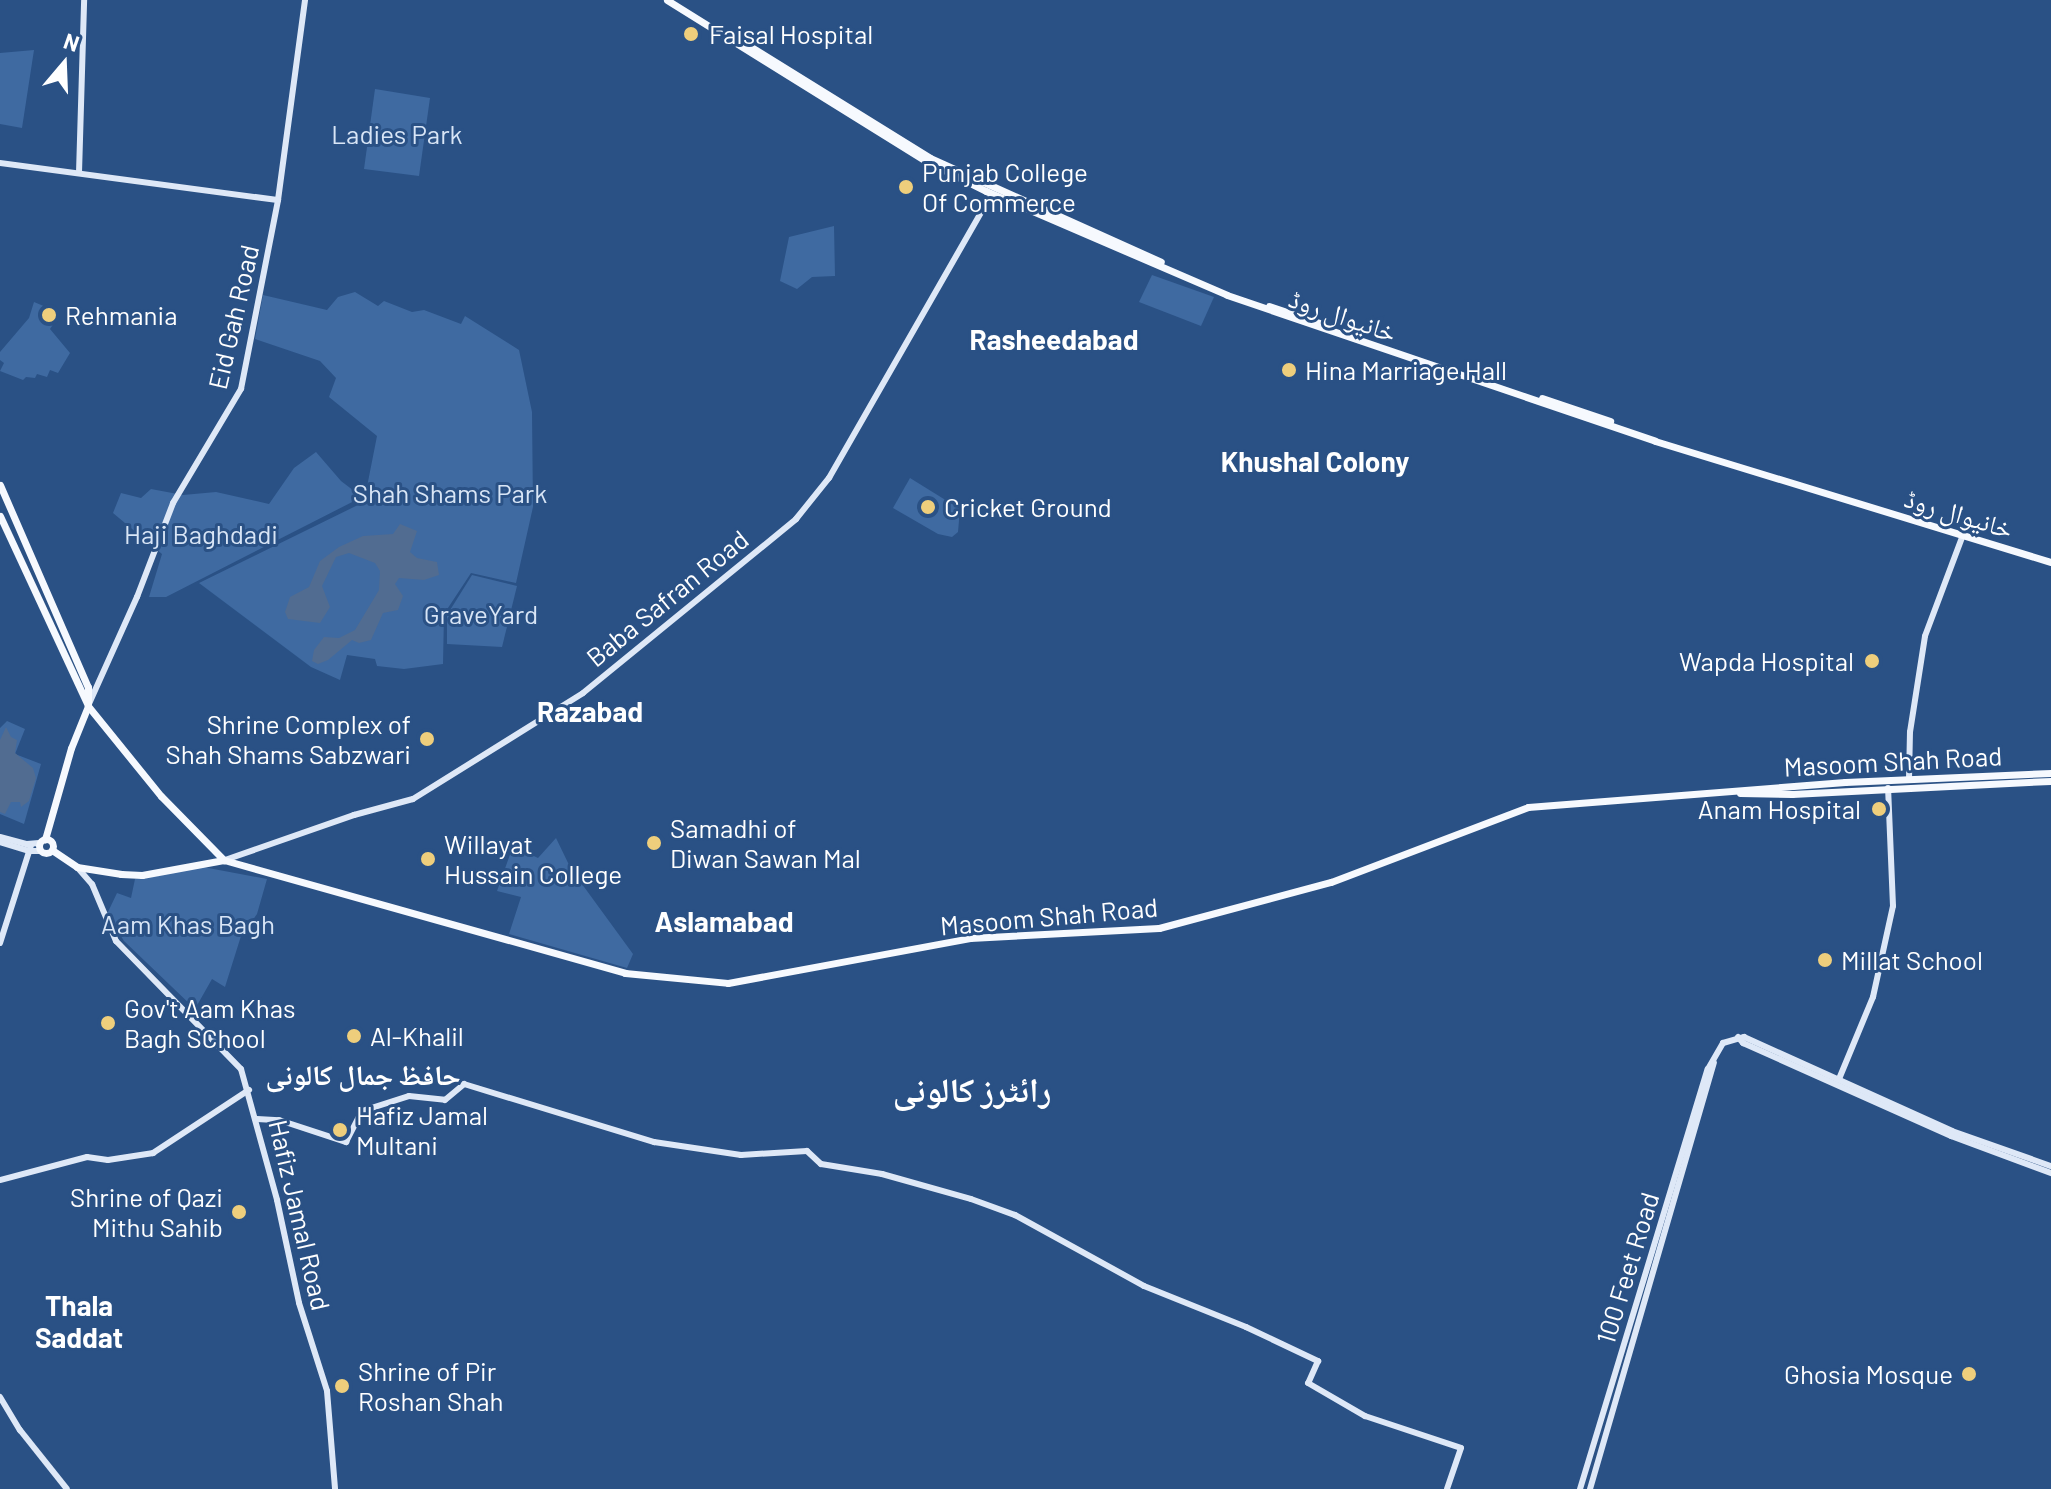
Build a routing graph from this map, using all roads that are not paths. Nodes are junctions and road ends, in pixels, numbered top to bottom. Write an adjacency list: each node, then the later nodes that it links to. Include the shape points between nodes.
1 (84, 0): 6 (main road)
2 (305, 0): 8 (main road, Eid Gah Road)
3 (667, 0): 10 (main road, خانیوال روڈ, via 924,160 1214,290 1655,441)
4 (675, 0): 10 (main road, خانیوال روڈ, via 930,158 1205,282 1649,435)
5 (0, 163): 6 (main road)
6 (79, 173): 8 (main road)
7 (989, 199): 24 (main road, Baba Safran Road, via 829,478 796,519 555,714 413,799)
8 (278, 200): 14 (main road, Eid Gah Road, via 241,389 173,503)
9 (0, 485): 14 (main road, via 88,687)
10 (1890, 510): 12 (main road, خانیوال روڈ); 13 (main road, خانیوال روڈ)
11 (0, 516): 14 (main road)
12 (1963, 535): 13 (main road, خانیوال روڈ); 16 (main road, via 1925,636 1910,732)
13 (2051, 560)
14 (88, 706): 22 (main road); 24 (main road, via 161,796)
15 (2051, 773): 18 (main road, Masoom Shah Road)
16 (1909, 779): 18 (main road, Masoom Shah Road); 19 (main road, Masoom Shah Road)
17 (2051, 781): 18 (main road, Masoom Shah Road)
18 (1952, 782): 20 (main road, Masoom Shah Road)
19 (1845, 786): 20 (main road, Masoom Shah Road); 24 (main road, Masoom Shah Road, via 1528,807 1331,882 1159,928 970,938 728,983 625,973)
20 (1888, 788): 28 (main road, via 1893,906 1873,997)
21 (0, 839): 22 (main road)
22 (37, 846): 23 (main road); 23 (main road, via 52,842); 26 (main road)
23 (52, 850): 25 (main road)
24 (224, 860): 25 (main road, Masoom Shah Road, via 142,875)
25 (77, 867): 29 (main road, Hafiz Jamal Road, via 92,884 116,941 229,1055)
26 (0, 943)
27 (1715, 1059): 28 (main road, 100 Feet Road, via 1723,1043 1738,1037); 38 (main road, 100 Feet Road); 39 (main road, 100 Feet Road)
28 (1838, 1082): 31 (main road, 100 Feet Road); 32 (main road, 100 Feet Road, via 1951,1136)
29 (249, 1090): 30 (main road, Hafiz Jamal Road); 33 (main road, via 153,1153 108,1160 87,1157)
30 (257, 1119): 36 (main road, Hafiz Jamal Road, via 291,1273 327,1391); 37 (main road, via 279,1120 346,1142 362,1111 409,1096 445,1100 464,1084 654,1142 741,1155 807,1151 821,1164 882,1174 971,1199 1015,1215 1144,1286 1318,1361 1308,1383 1365,1416 1461,1448)
31 (2051, 1166)
32 (2051, 1173)
33 (0, 1180)
34 (0, 1397): 35 (main road)
35 (67, 1489)
36 (335, 1489)
37 (1447, 1489)
38 (1580, 1489)
39 (1590, 1489)

